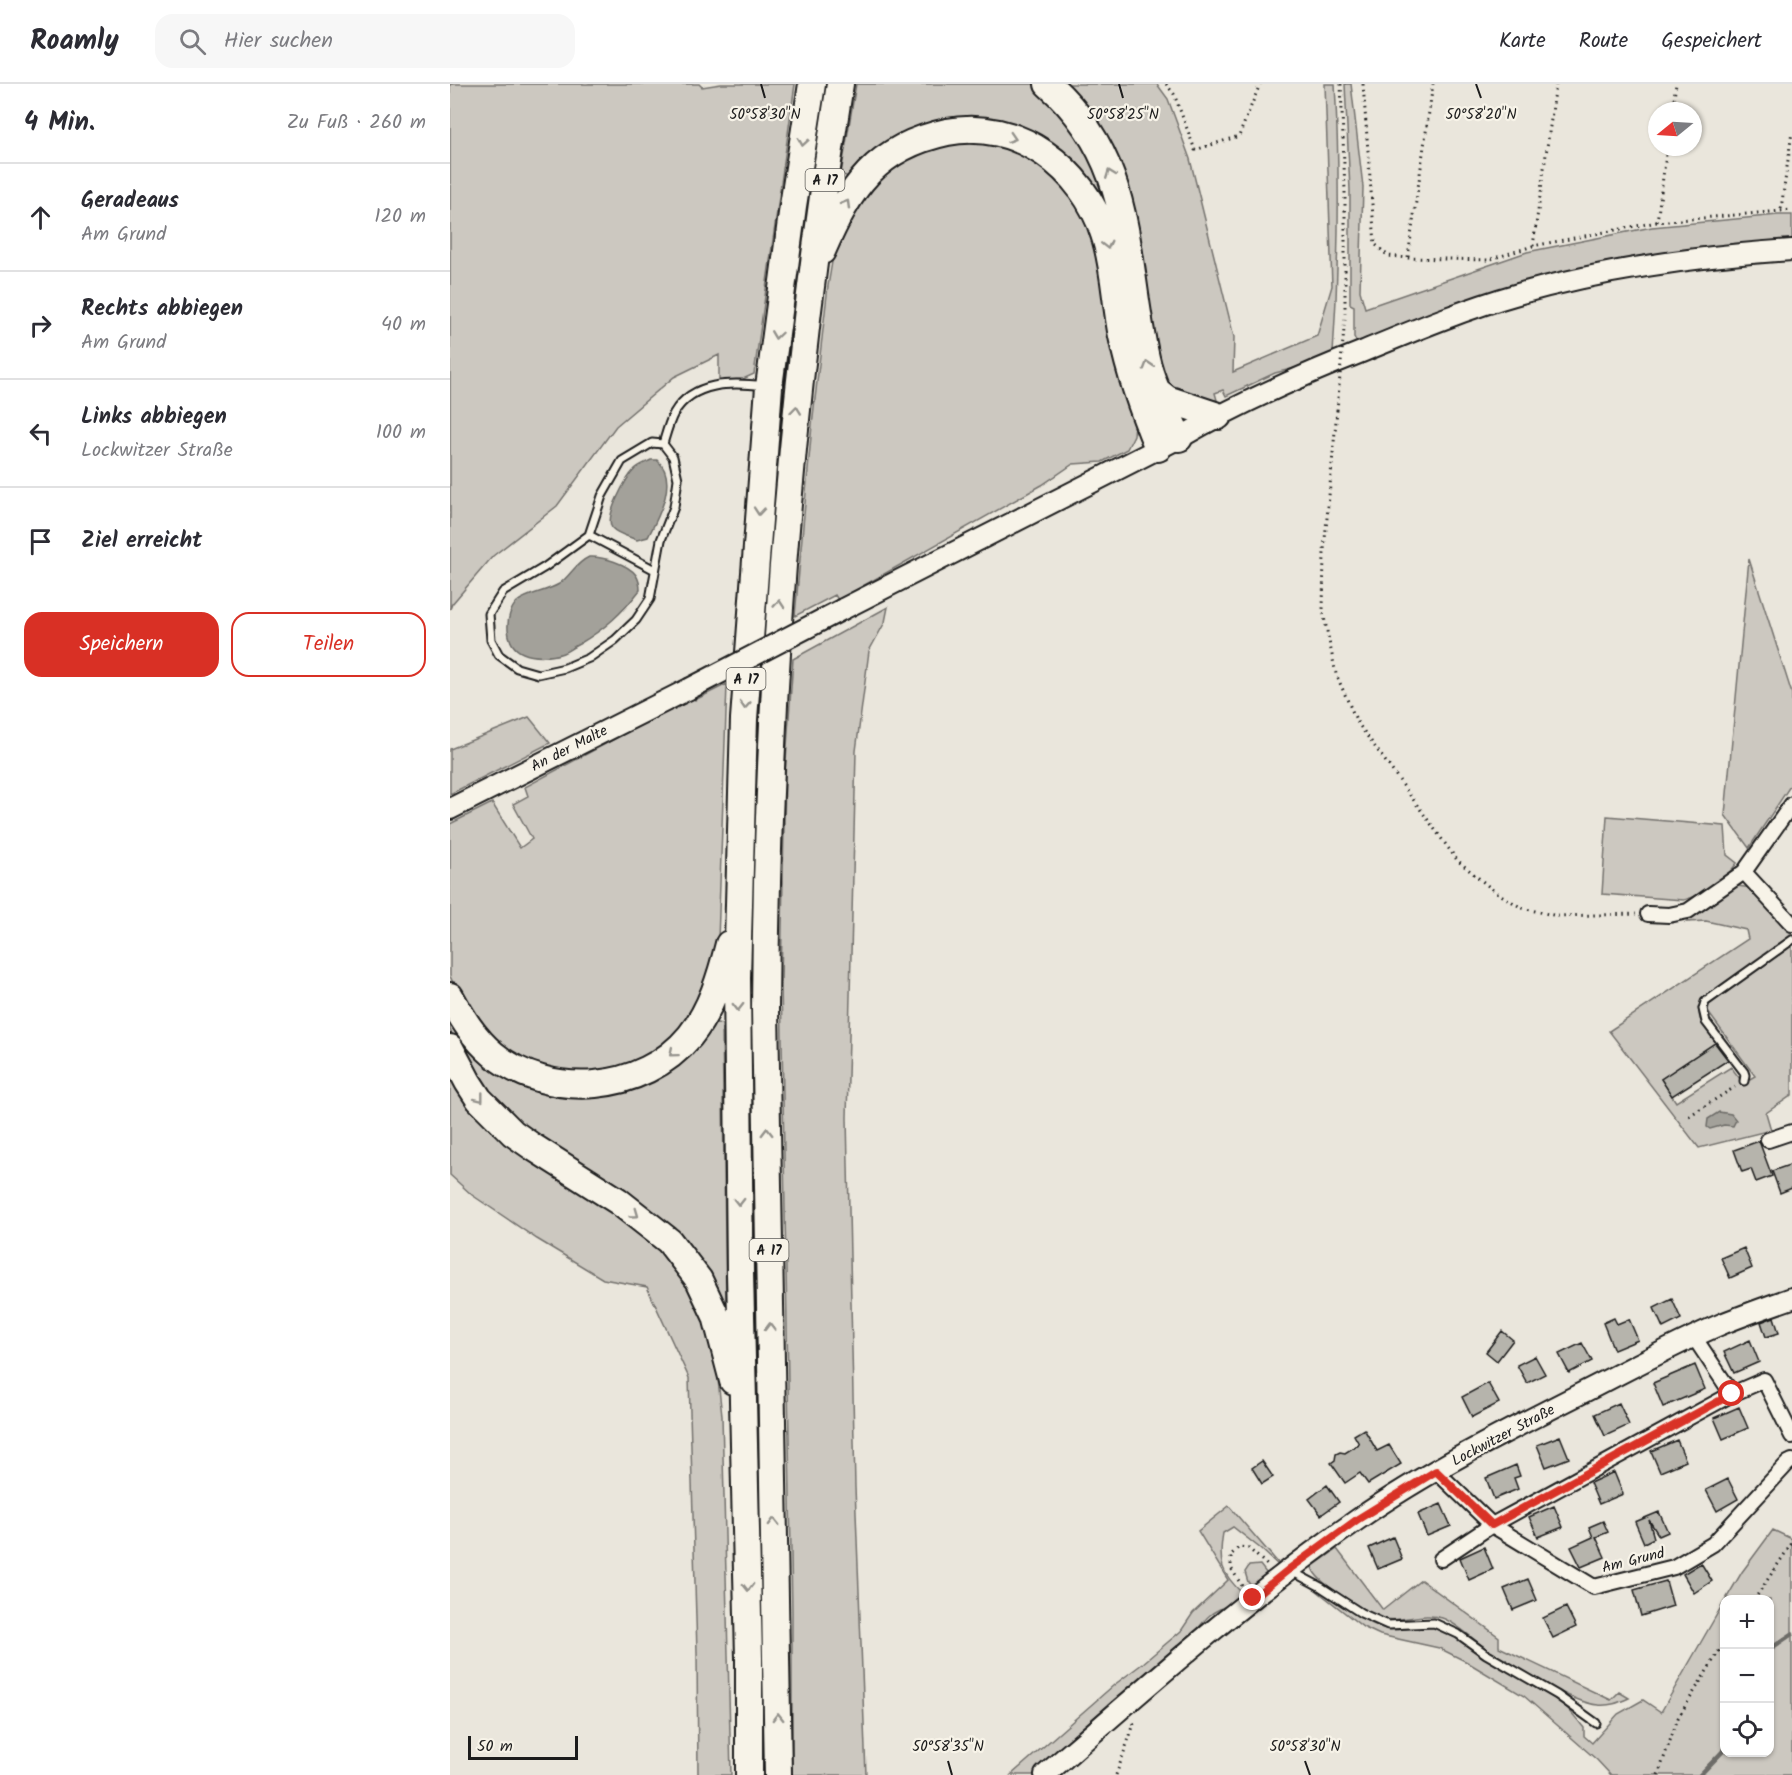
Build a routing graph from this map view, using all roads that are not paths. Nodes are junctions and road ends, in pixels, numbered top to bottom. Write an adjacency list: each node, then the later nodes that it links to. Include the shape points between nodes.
1 (812, 84): 6 (highway, A 17, one-way to 6)
2 (840, 84): 5 (highway, A 17)
3 (1048, 84): 7 (highway, one-way to 3, via 1146,359 1127,235 1115,186 1096,141)
4 (1792, 250): 8 (main road, An der Malte, via 1730,254 1612,272 1518,294 1447,317 1304,375)
5 (812, 276): 9 (highway, one-way to 9, via 855,187 901,147 953,131 995,133 1026,143 1070,175 1091,202 1114,274 1130,372); 37 (highway, A 17, one-way to 5, via 766,884 779,597 795,411)
6 (769, 387): 10 (lane, via 744,383 703,388 674,413); 16 (highway, A 17, one-way to 16, via 744,719)
7 (1157, 392): 8 (highway); 9 (highway)
8 (1218, 416): 9 (main road, An der Malte)
9 (1168, 443): 14 (main road, An der Malte, bridge)
10 (663, 444): 11 (lane, via 652,443 622,461 602,496); 12 (lane, via 673,457 678,479)
11 (589, 535): 12 (lane); 12 (lane, via 502,592 489,614 491,639 499,656 517,668 538,674 565,668 589,658 615,640 650,599)
12 (655, 570)
13 (1792, 804): 15 (street)
14 (450, 809)
15 (1744, 872): 17 (street, via 1688,910 1669,915); 18 (street)
16 (739, 906): 20 (highway, one-way to 20, via 721,976 699,1023 660,1063 624,1080 574,1084 544,1081 518,1069 495,1055 468,1028); 28 (highway, A 17, one-way to 28)
17 (1648, 914)
18 (1792, 924)
19 (1792, 940): 22 (lane, via 1705,1002 1706,1022 1744,1072)
20 (450, 996)
21 (450, 1048): 28 (highway, one-way to 28, via 480,1099 513,1133 618,1201 669,1240 699,1280 716,1316)
22 (1744, 1081)
23 (1792, 1132): 24 (street)
24 (1768, 1140)
25 (1792, 1298): 26 (main road, Lockwitzer Straße)
26 (1694, 1337): 27 (street); 31 (main road, Lockwitzer Straße)
27 (1732, 1394): 29 (street, via 1764,1380); 32 (street)
28 (744, 1424): 36 (highway, A 17, one-way to 36)
29 (1792, 1436)
30 (1792, 1461): 32 (street, Am Grund, via 1713,1544 1674,1568 1594,1587)
31 (1436, 1471): 32 (street, Am Grund); 34 (main road, Lockwitzer Straße, via 1358,1519)
32 (1492, 1525): 33 (street)
33 (1441, 1559)
34 (1283, 1574): 35 (lane, via 1321,1587 1388,1625 1434,1623 1458,1634); 38 (main road, Lockwitzer Straße)
35 (1596, 1723)
36 (749, 1775)
37 (777, 1775)
38 (1045, 1775)

